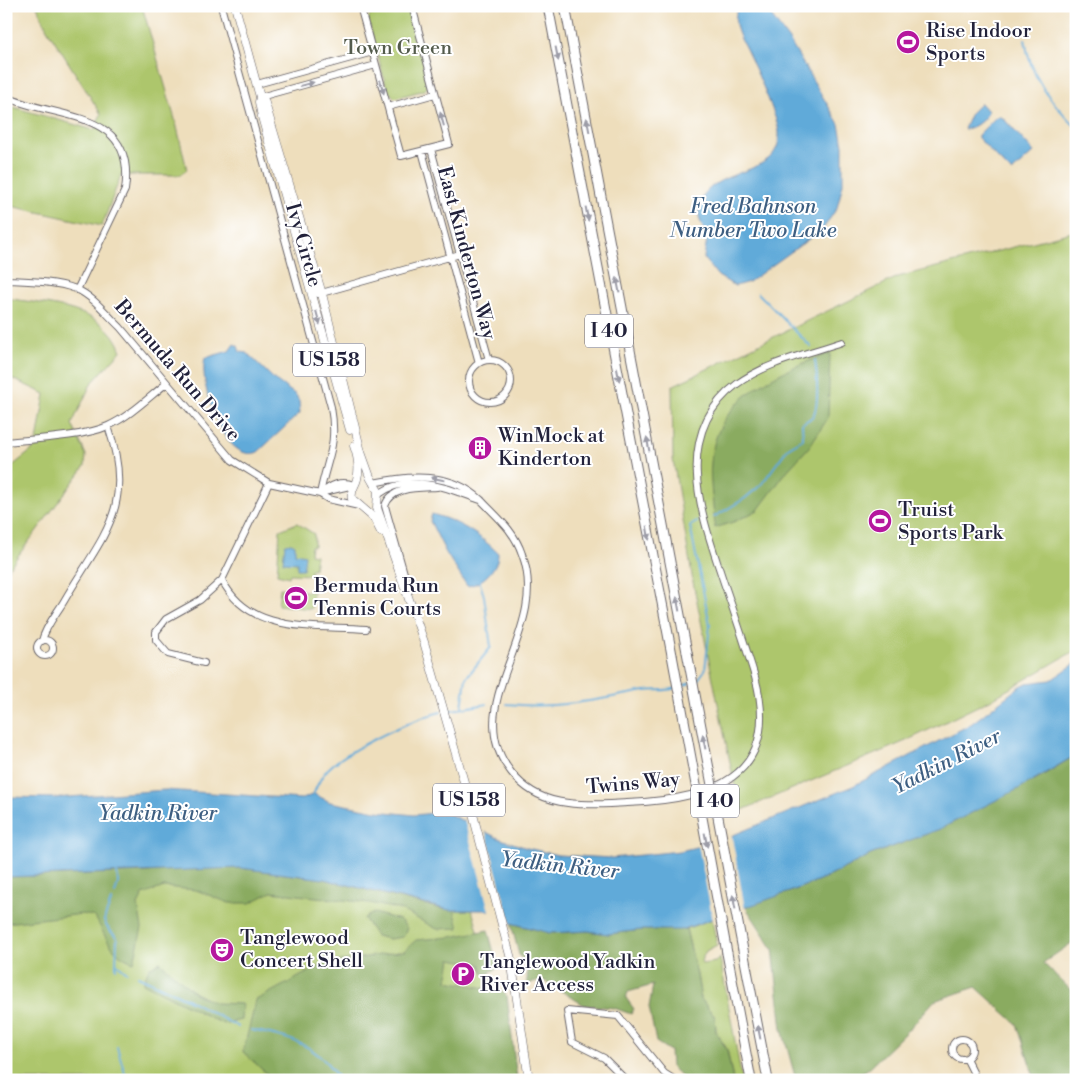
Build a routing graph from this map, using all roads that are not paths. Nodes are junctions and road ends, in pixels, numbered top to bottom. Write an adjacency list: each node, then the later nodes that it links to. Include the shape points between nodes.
1 (221, 6): 33 (street, Ivy Circle, via 331,407 334,447)
2 (235, 6): 10 (main road, US 158)
3 (384, 6): 7 (street)
4 (412, 6): 11 (street)
5 (548, 6): 47 (highway, I 40, one-way to 47, bridge)
6 (565, 6): 48 (highway, I 40, one-way to 6, bridge)
7 (361, 9): 8 (street)
8 (373, 52): 9 (street); 10 (street)
9 (376, 65): 13 (street, one-way to 9); 14 (street, one-way to 14)
10 (256, 84): 13 (main road, US 158)
11 (435, 94): 14 (street); 15 (street, one-way to 11, via 449,144)
12 (6, 97): 21 (street, via 98,124 116,140 124,155 125,190)
13 (260, 97): 17 (main road, US 158, via 262,116); 22 (main road, US 158, via 264,100)
14 (388, 107): 16 (street, via 401,156)
15 (431, 149): 16 (street); 18 (street, East Kinderton Way)
16 (422, 151): 19 (street, East Kinderton Way)
17 (296, 237): 22 (street, via 302,245 317,294); 31 (main road, US 158, one-way to 31, via 356,452 359,470)
18 (460, 254): 19 (street); 24 (street, East Kinderton Way)
19 (451, 257): 22 (street); 25 (street, East Kinderton Way)
20 (6, 280): 21 (street, Bermuda Run Drive)
21 (77, 290): 26 (street, Bermuda Run Drive, via 107,314)
22 (322, 294): 30 (main road, US 158, via 353,424)
23 (842, 342): 35 (street, Twins Way, via 760,370 736,385 718,403 701,435 696,466 701,510 762,699 756,748 726,782 713,790 664,800 575,806 542,797 524,786 510,771 495,736 494,718 500,690 522,632 529,582 522,553 507,526)
24 (489, 360): 25 (street, East Kinderton Way); 25 (street, East Kinderton Way, via 503,365 511,378 507,392 495,401 480,400 470,389 470,374)
25 (479, 363)
26 (167, 383): 27 (street); 29 (street, Bermuda Run Drive, via 222,451)
27 (108, 426): 28 (street, via 81,434); 41 (street, via 119,470 115,511 105,536)
28 (6, 442)
29 (269, 482): 33 (street, Bermuda Run Drive); 38 (street)
30 (373, 483): 31 (main road, via 366,480); 34 (main road); 35 (street, Twins Way, one-way to 30, via 467,489 437,478 402,477)
31 (355, 484): 33 (street, Bermuda Run Drive); 36 (main road, via 351,495 353,502)
32 (437, 486): 34 (street, Twins Way, via 407,484 389,489); 35 (street, Twins Way); 39 (street, Twins Way, via 399,491 385,506)
33 (320, 494): 36 (street, Bermuda Run Drive)
34 (377, 498): 36 (main road, via 370,506); 37 (main road, US 158)
35 (480, 500)
36 (361, 507): 37 (main road, US 158, via 374,518)
37 (388, 542): 39 (main road, US 158)
38 (222, 580): 40 (street, via 235,600 258,617 275,623); 42 (street, via 200,600 166,619 156,632 156,640 168,654)
39 (416, 616): 44 (main road, US 158, via 511,959)
40 (366, 629)
41 (42, 641)
42 (204, 663)
43 (966, 1058): 49 (street)
44 (529, 1080)
45 (626, 1080): 46 (street, via 604,1058 572,1042 567,1011 618,1016 664,1073)
46 (675, 1080)
47 (751, 1080)
48 (768, 1080)
49 (977, 1080)

